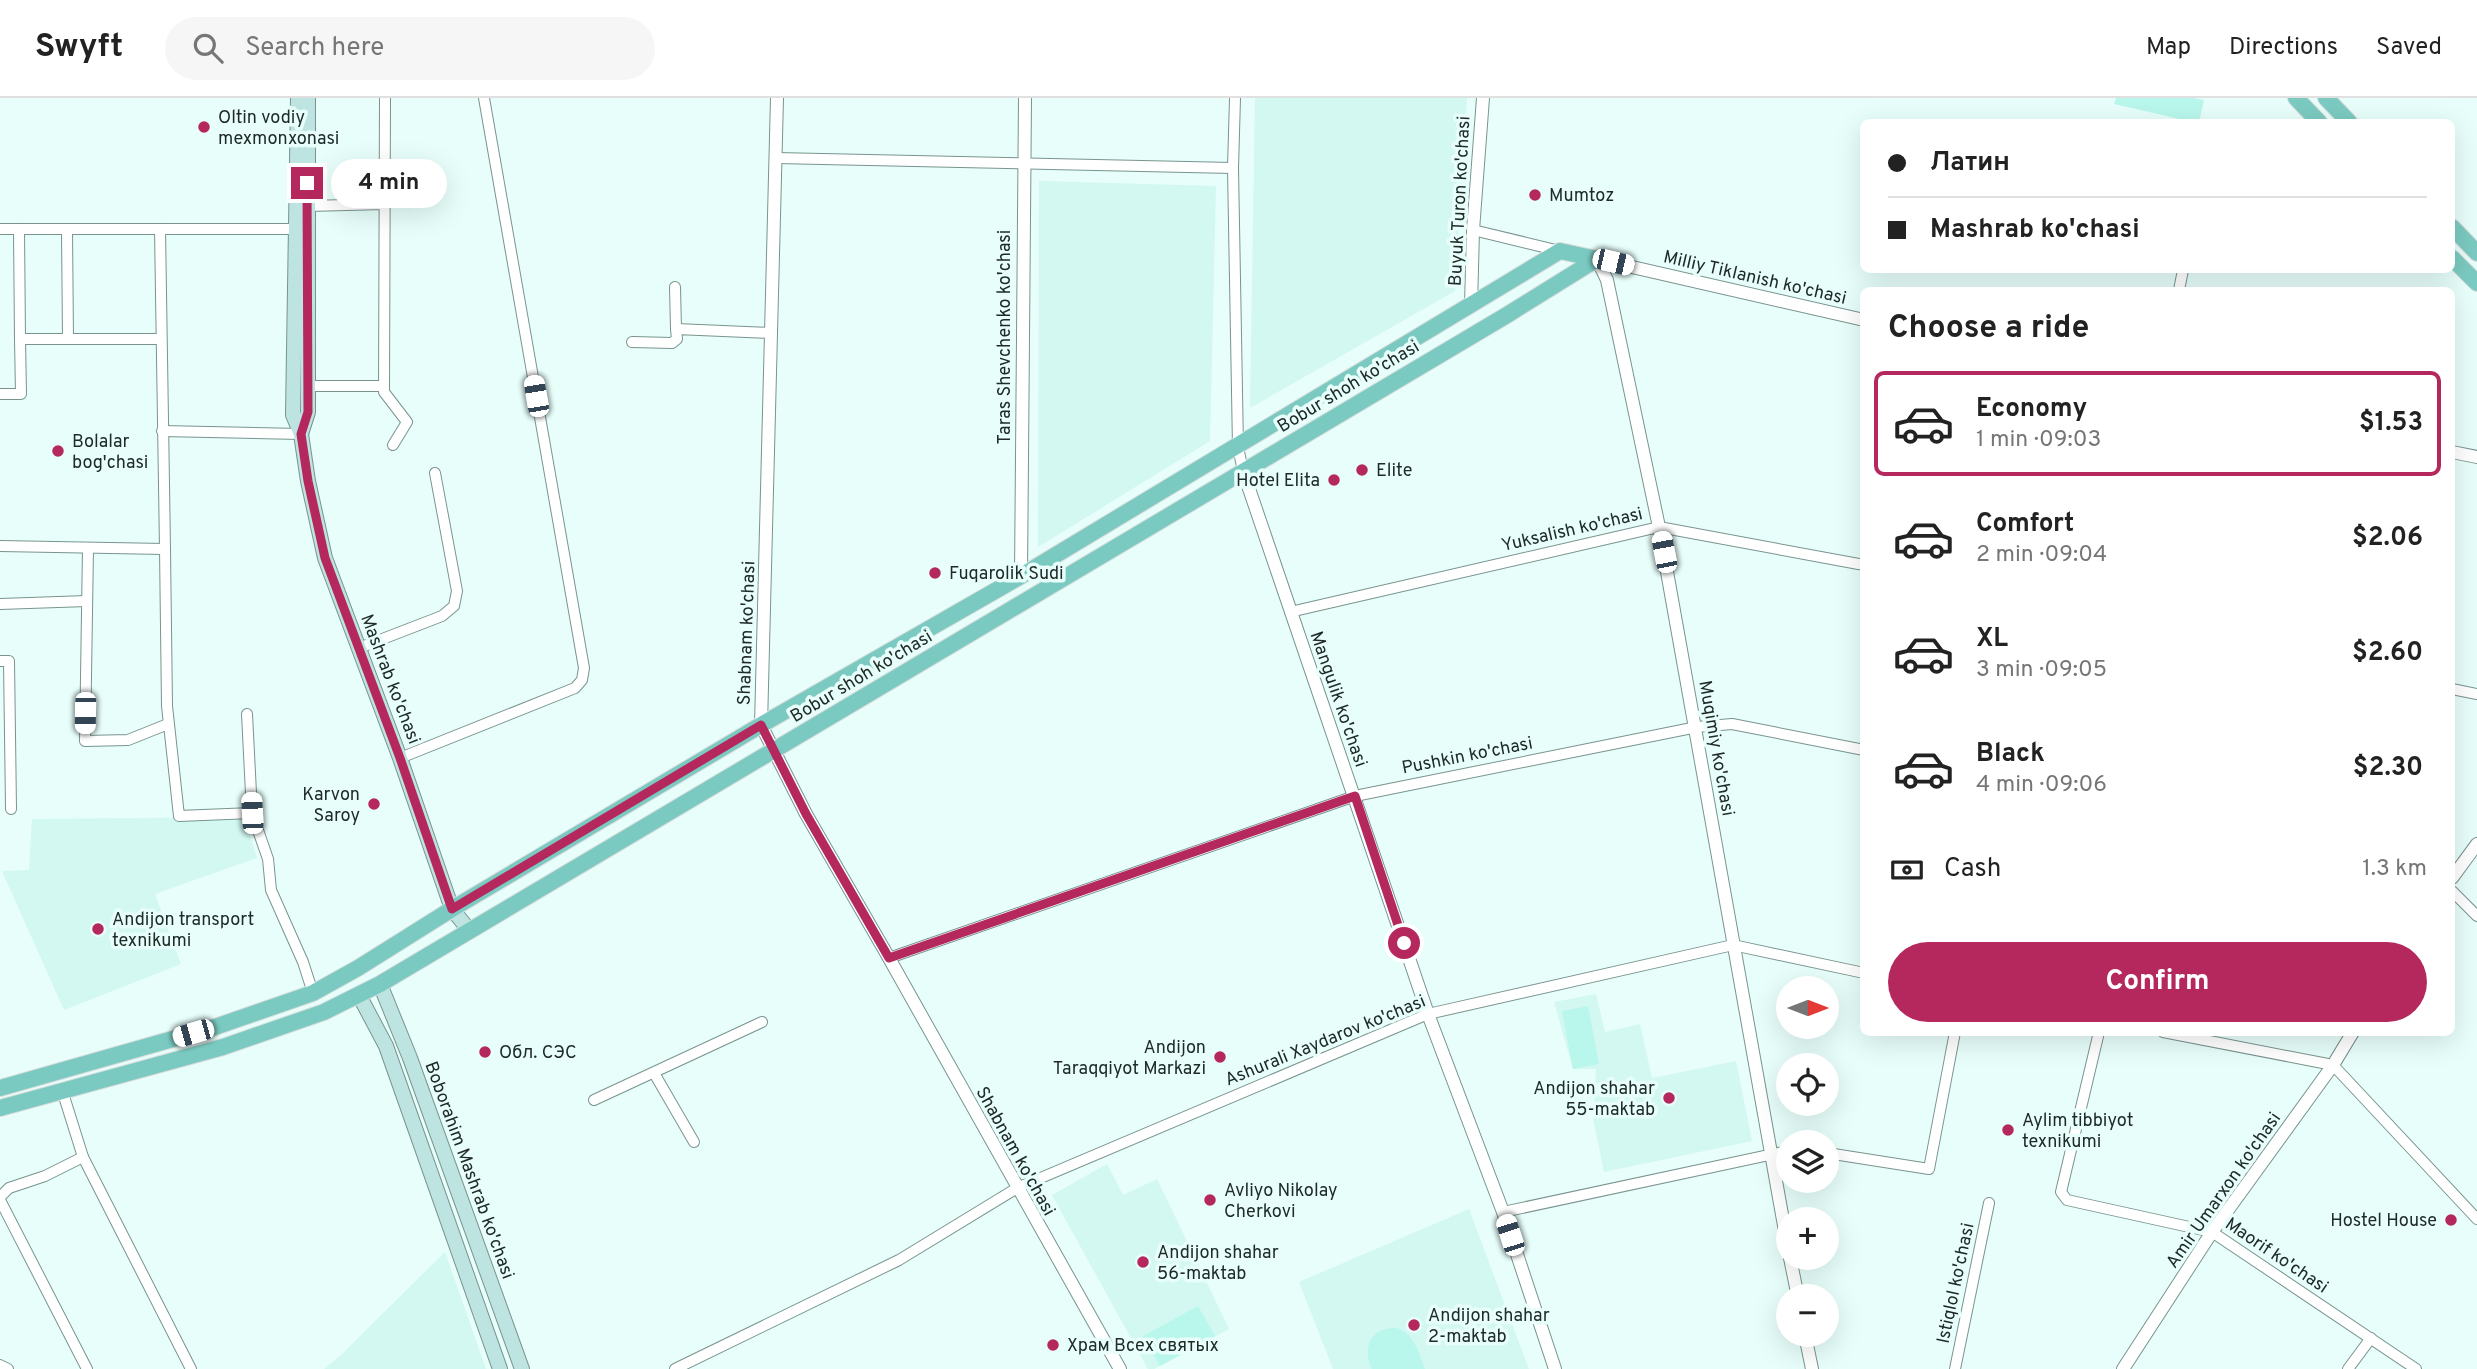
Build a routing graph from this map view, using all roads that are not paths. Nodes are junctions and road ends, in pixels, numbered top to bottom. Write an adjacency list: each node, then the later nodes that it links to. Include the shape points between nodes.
1 (298, 98): 13 (main road, Mashrab ko'chasi)
2 (308, 98): 13 (main road, Mashrab ko'chasi)
3 (385, 98): 17 (street)
4 (484, 98): 70 (street, via 584,668 575,688)
5 (777, 98): 14 (street, Shabnam ko'chasi)
6 (1025, 98): 15 (street, Taras Shevchenko ko'chasi)
7 (1235, 98): 16 (street, Mangulik ko'chasi)
8 (1483, 98): 24 (street, Buyuk Turon ko'chasi)
9 (2296, 98): 11 (main road)
10 (2326, 98): 12 (main road)
11 (2316, 119)
12 (2346, 119)
13 (302, 136): 18 (main road, Mashrab ko'chasi); 22 (main road, Mashrab ko'chasi)
14 (776, 158): 15 (street); 35 (street, Shabnam ko'chasi)
15 (1023, 163): 16 (street); 56 (street, Taras Shevchenko ko'chasi)
16 (1233, 168): 46 (street, Mangulik ko'chasi)
17 (385, 204): 18 (street); 41 (street)
18 (308, 206): 40 (main road, Mashrab ko'chasi)
19 (0, 229): 20 (street)
20 (19, 229): 23 (street); 36 (street)
21 (160, 229): 22 (street); 23 (street); 38 (street)
22 (296, 229): 44 (main road, Mashrab ko'chasi, via 292,395 293,415)
23 (67, 230): 37 (street)
24 (1473, 230): 26 (street); 32 (street, Buyuk Turon ko'chasi)
25 (2455, 231): 27 (main road)
26 (1560, 251): 28 (main road); 32 (main road, Bobur shoh ko'chasi)
27 (2477, 253)
28 (1597, 259): 33 (street, Milliy Tiklanish ko'chasi); 49 (main road, Bobur shoh ko'chasi); 51 (street, Muqimiy ko'chasi, via 1607,281)
29 (2455, 261): 30 (main road)
30 (2477, 283)
31 (675, 287): 34 (street)
32 (1471, 306): 46 (main road, Bobur shoh ko'chasi)
33 (1860, 319)
34 (676, 329): 35 (street); 39 (street, via 672,343)
35 (772, 334): 66 (street, Shabnam ko'chasi)
36 (20, 339): 37 (street); 42 (street, via 21,394)
37 (68, 339): 38 (street)
38 (161, 340): 43 (street)
39 (632, 342)
40 (308, 386): 41 (street); 44 (main road, Mashrab ko'chasi, via 308,412)
41 (384, 386): 45 (street, via 407,422)
42 (0, 394)
43 (162, 431): 44 (street); 54 (street)
44 (301, 434): 60 (main road, Mashrab ko'chasi, via 325,558)
45 (393, 445)
46 (1238, 447): 49 (street, Mangulik ko'chasi); 56 (main road, Bobur shoh ko'chasi)
47 (2455, 453): 48 (street)
48 (2477, 457)
49 (1243, 471): 59 (street, Mangulik ko'chasi); 69 (main road, Bobur shoh ko'chasi)
50 (435, 473): 60 (street, via 457,591 454,606 442,616)
51 (1659, 527): 55 (street, Yuksalish ko'chasi); 59 (street, Yuksalish ko'chasi); 67 (street, Muqimiy ko'chasi)
52 (0, 546): 53 (street)
53 (88, 548): 54 (street); 57 (street)
54 (164, 549): 65 (street)
55 (1860, 564)
56 (1021, 576): 66 (main road, Bobur shoh ko'chasi)
57 (87, 601): 58 (street); 65 (street, via 85,741 128,740)
58 (0, 604)
59 (1290, 612): 71 (street, Mangulik ko'chasi)
60 (359, 648): 70 (main road, Mashrab ko'chasi)
61 (0, 661): 72 (street, via 9,661)
62 (2455, 689): 63 (street)
63 (2477, 694)
64 (247, 714): 73 (street)
65 (168, 724): 73 (street, via 179,816)
66 (761, 725): 69 (street, Shabnam ko'chasi); 77 (main road, Bobur shoh ko'chasi)
67 (1697, 727): 68 (street, Pushkin ko'chasi, via 1732,724); 71 (street, Pushkin ko'chasi); 80 (street, Muqimiy ko'chasi)
68 (1860, 749)
69 (774, 750): 79 (main road, Bobur shoh ko'chasi); 81 (street, Shabnam ko'chasi)
70 (400, 758): 77 (main road, Mashrab ko'chasi)
71 (1355, 796): 81 (street, Pushkin ko'chasi); 86 (street, Mangulik ko'chasi)
72 (10, 809)
73 (252, 813): 84 (street, via 268,859 271,890)
74 (2477, 844): 75 (street)
75 (2455, 874)
76 (2455, 894): 78 (street)
77 (452, 909): 79 (main road, Mashrab ko'chasi); 84 (main road, Bobur shoh ko'chasi)
78 (2477, 916)
79 (469, 930): 83 (main road, Bobur shoh ko'chasi)
80 (1733, 945): 82 (street, Ashurali Xaydarov ko'chasi); 86 (street, Ashurali Xaydarov ko'chasi); 100 (street, Muqimiy ko'chasi)
81 (889, 958): 103 (street, Shabnam ko'chasi)
82 (1860, 972)
83 (380, 984): 85 (main road, Bobur shoh ko'chasi); 112 (main road, Boborahim Mashrab ko'chasi)
84 (313, 993): 94 (main road, Bobur shoh ko'chasi, via 215,1027)
85 (359, 995): 95 (main road, Bobur shoh ko'chasi, via 324,1012 223,1046); 113 (main road, Boborahim Mashrab ko'chasi, via 386,1046)
86 (1428, 1014): 103 (street, Ashurali Xaydarov ko'chasi); 107 (street, Mangulik ko'chasi)
87 (762, 1021): 93 (street)
88 (1954, 1036): 101 (street, via 1929,1169)
89 (2098, 1036): 109 (street, Maorif ko'chasi, via 2061,1192 2067,1200)
90 (2184, 1036): 92 (street)
91 (2351, 1036): 92 (street, Amir Umarxon ko'chasi)
92 (2333, 1065): 108 (street); 109 (street, Amir Umarxon ko'chasi)
93 (654, 1073): 96 (street); 98 (street)
94 (0, 1088)
95 (62, 1090): 97 (main road, Bobur shoh ko'chasi); 102 (street)
96 (594, 1100)
97 (0, 1108)
98 (694, 1142)
99 (1776, 1153): 100 (street)
100 (1771, 1154): 106 (street, Muqimiy ko'chasi); 107 (street)
101 (1839, 1155)
102 (83, 1157): 104 (street, via 9,1188); 117 (street)
103 (1017, 1188): 119 (street, Ashurali Xaydarov ko'chasi, via 899,1260); 120 (street, Shabnam ko'chasi)
104 (0, 1199): 116 (street)
105 (1989, 1203): 123 (street, Istiqlol ko'chasi)
106 (1781, 1207)
107 (1503, 1212): 121 (street, Mangulik ko'chasi)
108 (2477, 1219)
109 (2212, 1232): 110 (street, Maorif ko'chasi); 124 (street, Amir Umarxon ko'chasi)
110 (2371, 1338): 125 (street); 126 (street, Maorif ko'chasi)
111 (1807, 1347): 122 (street)
112 (514, 1349): 113 (main road); 118 (main road, Boborahim Mashrab ko'chasi)
113 (497, 1362)
114 (0, 1365): 115 (street)
115 (8, 1369)
116 (87, 1369)
117 (191, 1369)
118 (522, 1369)
119 (675, 1369)
120 (1120, 1369)
121 (1555, 1369)
122 (1811, 1369)
123 (1955, 1369)
124 (2123, 1369)
125 (2348, 1369)
126 (2416, 1369)

